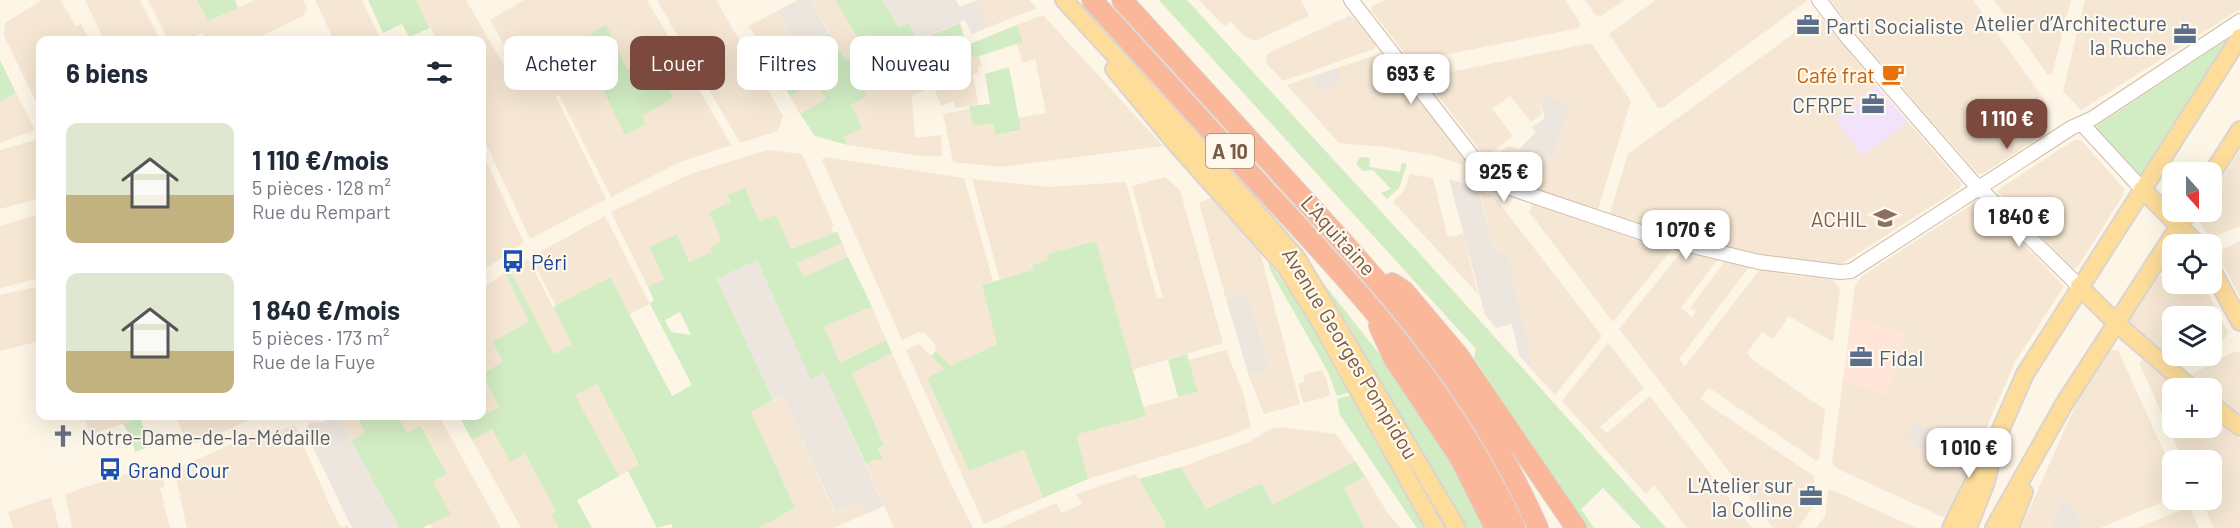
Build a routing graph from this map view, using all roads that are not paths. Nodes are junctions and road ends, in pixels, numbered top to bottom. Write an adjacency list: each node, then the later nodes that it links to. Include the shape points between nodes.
1 (1052, 0): 28 (main road, Avenue Georges Pompidou, via 1284,266 1318,318)
2 (1064, 0): 29 (main road, Avenue Georges Pompidou, via 1296,257)
3 (1092, 0): 19 (highway, L'Aquitaine / A 10)
4 (1122, 0): 16 (highway, L'Aquitaine / A 10)
5 (1351, 0): 12 (street, via 1492,182 1652,236 1796,269 1851,272)
6 (1819, 0): 12 (street, via 1910,111)
7 (2240, 21): 9 (street)
8 (2240, 37): 13 (main road)
9 (2082, 124): 12 (street); 13 (street)
10 (2240, 130): 11 (main road)
11 (2219, 162)
12 (1980, 187): 17 (street)
13 (2142, 189): 14 (main road); 17 (main road)
14 (2162, 203)
15 (2180, 222): 21 (main road)
16 (1364, 266): 27 (highway, via 1404,291 1438,330 1488,396); 32 (highway, L'Aquitaine / A 10, via 1422,333 1475,406)
17 (2079, 286): 21 (main road); 25 (main road, via 2025,374)
18 (2222, 288): 20 (main road)
19 (1367, 302): 30 (highway, via 1394,358 1455,451); 31 (highway, L'Aquitaine / A 10, via 1405,346 1457,418)
20 (2240, 322)
21 (2116, 323): 22 (main road); 26 (main road, via 2064,404)
22 (2179, 378)
23 (2222, 413): 24 (main road)
24 (2240, 427)
25 (1997, 438): 35 (main road); 36 (main road, via 1986,482)
26 (2037, 457): 37 (main road); 38 (main road)
27 (1544, 483): 33 (highway); 34 (highway)
28 (1435, 528)
29 (1457, 528)
30 (1496, 528)
31 (1515, 528)
32 (1538, 528)
33 (1568, 528)
34 (1576, 528)
35 (1951, 528)
36 (1968, 528)
37 (1994, 528)
38 (2010, 528)

